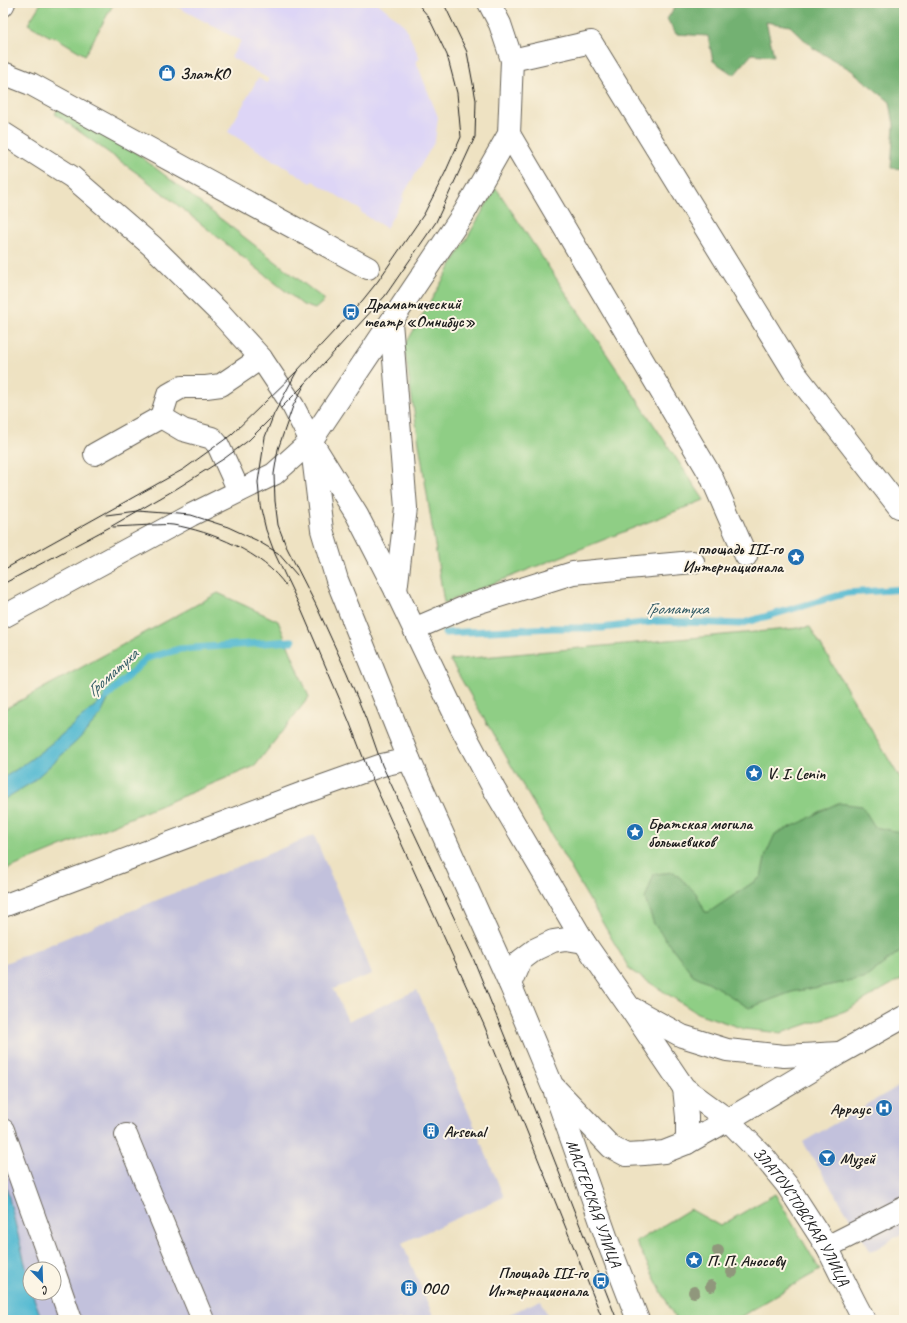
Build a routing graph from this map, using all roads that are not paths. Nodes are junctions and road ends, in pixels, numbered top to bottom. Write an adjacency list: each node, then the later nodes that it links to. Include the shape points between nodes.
1 (490, 3): 2 (main road)
2 (512, 60): 5 (main road); 13 (main road, via 591,42 794,372)
3 (3, 73): 6 (main road, via 31,84)
4 (3, 133): 8 (main road, via 72,177 152,246 220,313)
5 (510, 134): 7 (main road, via 464,212); 14 (main road, via 711,476)
6 (368, 268)
7 (391, 322): 10 (main road); 16 (main road, via 406,508)
8 (261, 358): 9 (main road, via 221,385 182,387 168,395); 10 (main road, via 293,406)
9 (161, 417): 11 (main road); 12 (main road, via 183,430 212,438 218,444)
10 (311, 441): 12 (main road, via 274,474); 16 (main road, via 357,515); 19 (main road, МАСТЕРСКАЯ УЛИЦА, via 322,530 338,580)
11 (95, 454)
12 (239, 491): 17 (main road)
13 (899, 507)
14 (746, 556)
15 (693, 562): 18 (main road, via 572,573 470,605)
16 (396, 591): 18 (main road)
17 (3, 617)
18 (414, 630): 21 (main road, via 491,783)
19 (409, 759): 20 (main road, via 382,765 303,793); 22 (main road, МАСТЕРСКАЯ УЛИЦА)
20 (3, 906)
21 (584, 942): 22 (main road, via 566,939 536,949 520,961); 23 (main road)
22 (510, 984): 26 (main road, МАСТЕРСКАЯ УЛИЦА)
23 (630, 1008): 25 (main road, via 682,1036 727,1050 784,1056); 27 (main road)
24 (904, 1017): 25 (main road)
25 (840, 1053): 28 (main road)
26 (552, 1085): 31 (main road, via 611,1147 626,1155 664,1152); 38 (main road, МАСТЕРСКАЯ УЛИЦА)
27 (684, 1088): 28 (main road, ЗЛАТОУСТОВСКАЯ УЛИЦА); 31 (main road)
28 (728, 1120): 31 (main road); 33 (main road, ЗЛАТОУСТОВСКАЯ УЛИЦА, via 787,1185)
29 (3, 1130): 34 (main road)
30 (126, 1135): 37 (main road)
31 (687, 1143)
32 (904, 1208): 33 (main road)
33 (827, 1247): 39 (main road, ЗЛАТОУСТОВСКАЯ УЛИЦА)
34 (51, 1261)
35 (62, 1295): 36 (main road)
36 (70, 1320)
37 (203, 1320)
38 (638, 1320)
39 (864, 1320)

